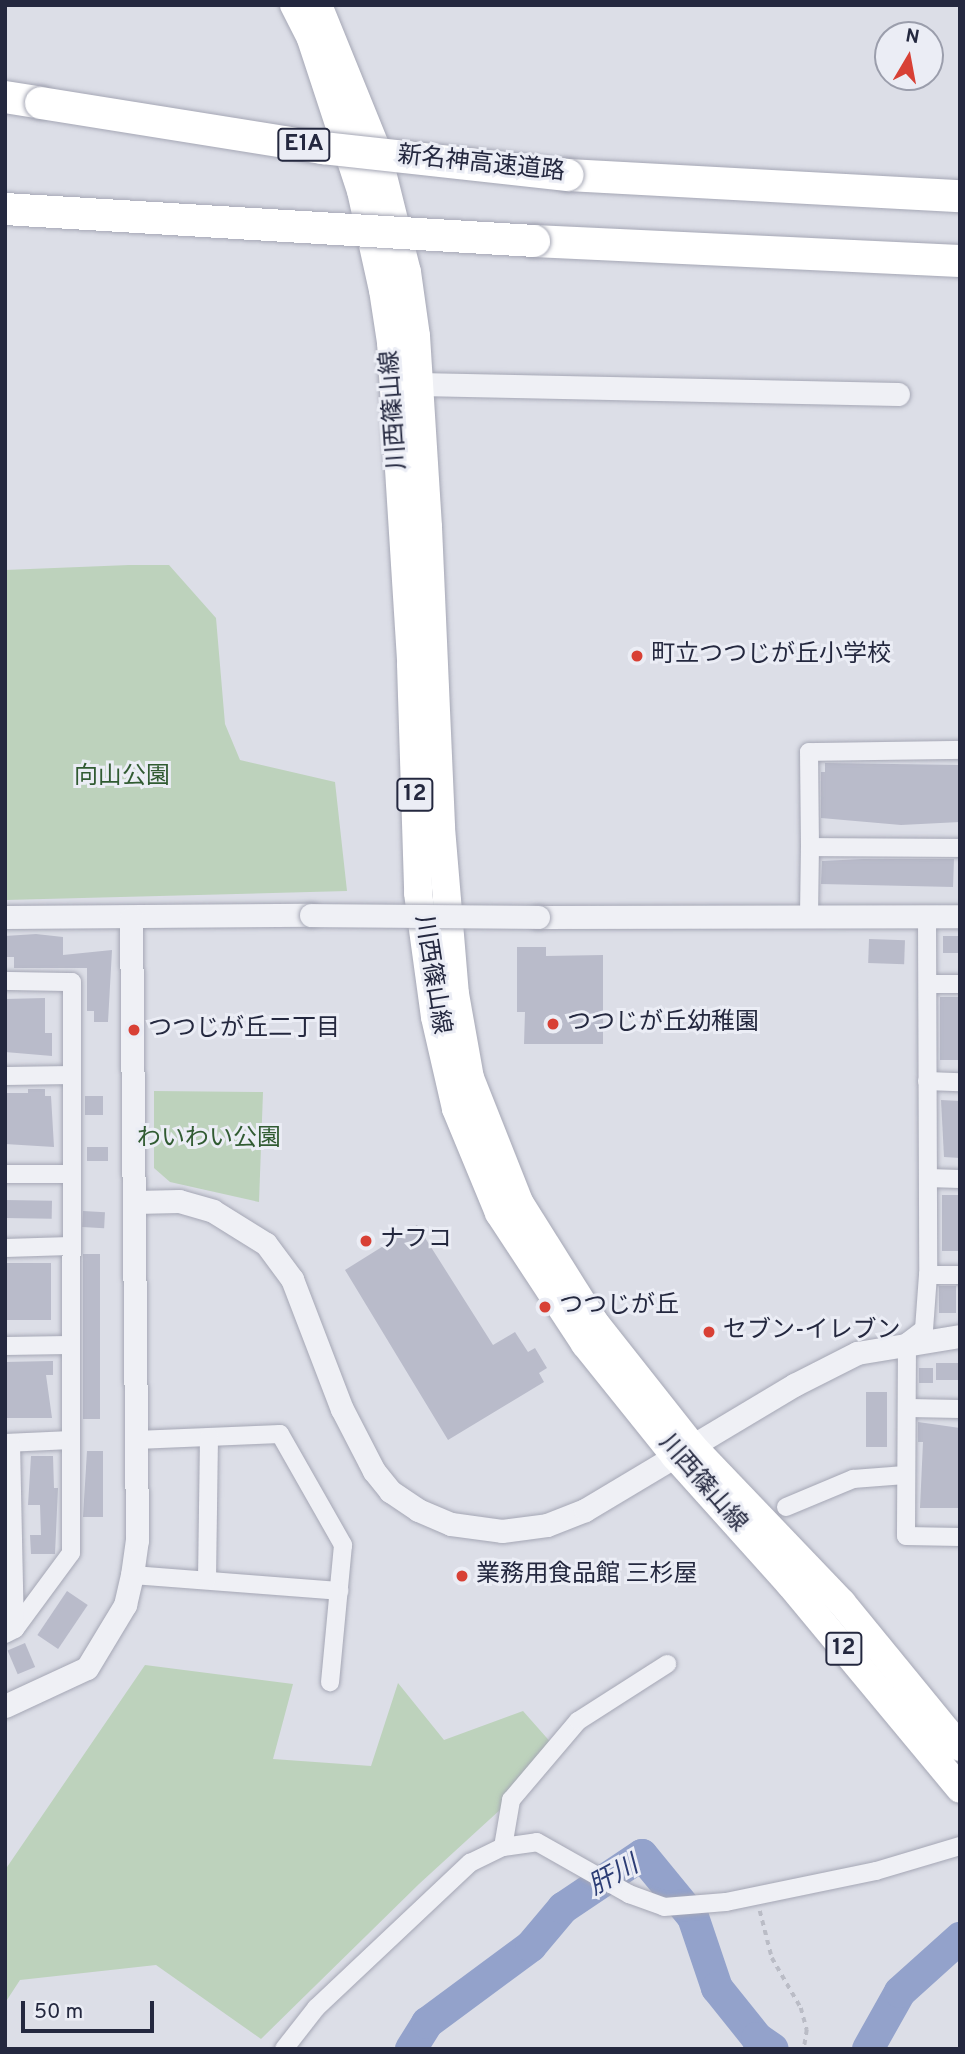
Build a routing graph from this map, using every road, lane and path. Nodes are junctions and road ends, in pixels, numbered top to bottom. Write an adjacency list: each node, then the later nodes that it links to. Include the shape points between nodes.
1 (294, 5): 43 (main road, 川西篠山線 / 12, via 311,39 362,191 389,329 411,664 418,893 435,1017 456,1109 499,1213 549,1293)
2 (318, 5): 7 (main road, 川西篠山線 / 12, via 376,148 407,272)
3 (5, 97): 4 (highway, 新名神高速道路 / E1A, bridge, via 323,148 568,175)
4 (960, 196)
5 (5, 209): 6 (highway, bridge)
6 (960, 261)
7 (418, 384): 8 (street); 43 (main road, 川西篠山線 / 12, via 441,828 456,994 470,1078 519,1202)
8 (898, 394)
9 (960, 750): 10 (street, via 809,752)
10 (810, 847): 11 (street); 12 (street)
11 (960, 848)
12 (809, 916): 13 (street); 16 (street, bridge)
13 (927, 916): 14 (street); 18 (street)
14 (960, 916)
15 (5, 917): 16 (street)
16 (131, 918): 28 (street)
17 (5, 981): 20 (street, via 72,982)
18 (928, 984): 19 (street); 22 (street)
19 (960, 984)
20 (72, 1075): 21 (street); 25 (street)
21 (5, 1076)
22 (927, 1082): 23 (street); 26 (street)
23 (960, 1082)
24 (5, 1174): 25 (street)
25 (71, 1174): 29 (street)
26 (928, 1178): 27 (street); 31 (street)
27 (960, 1179)
28 (135, 1202): 41 (street); 43 (street, via 179,1201 213,1211 266,1244 292,1279 359,1448 390,1491 418,1510 451,1524 502,1531 547,1525 585,1510)
29 (70, 1246): 30 (street); 35 (street)
30 (5, 1248)
31 (928, 1275): 32 (street); 34 (street, via 923,1329)
32 (960, 1275)
33 (960, 1336): 34 (street)
34 (907, 1342): 37 (street); 43 (street, via 857,1353)
35 (69, 1345): 36 (street); 40 (street)
36 (5, 1346)
37 (909, 1408): 38 (street); 44 (street)
38 (960, 1409)
39 (209, 1437): 41 (street); 49 (street); 50 (street, via 280,1434 343,1545)
40 (71, 1440): 42 (street); 51 (street, via 71,1553)
41 (136, 1440): 48 (street, via 137,1540)
42 (8, 1443): 51 (street)
43 (684, 1451): 45 (main road, 川西篠山線 / 12)
44 (905, 1475): 46 (street, via 853,1479); 47 (street, via 906,1536)
45 (734, 1506): 55 (main road, 川西篠山線 / 12, via 842,1603); 56 (main road, 川西篠山線 / 12)
46 (786, 1507)
47 (960, 1537)
48 (132, 1575): 49 (street); 54 (street, via 125,1605 87,1668)
49 (207, 1580): 50 (street)
50 (339, 1591): 53 (street)
51 (10, 1632)
52 (667, 1664): 58 (street, via 578,1721 511,1800)
53 (330, 1682)
54 (5, 1706)
55 (960, 1747)
56 (960, 1789)
57 (960, 1846): 59 (street, via 876,1871)
58 (503, 1847): 59 (street, via 537,1842 629,1894 664,1907); 60 (street, via 470,1863 316,2008)
59 (756, 1896): 61 (path, via 772,1958 801,2008 807,2030)
60 (284, 2049)
61 (804, 2049)

